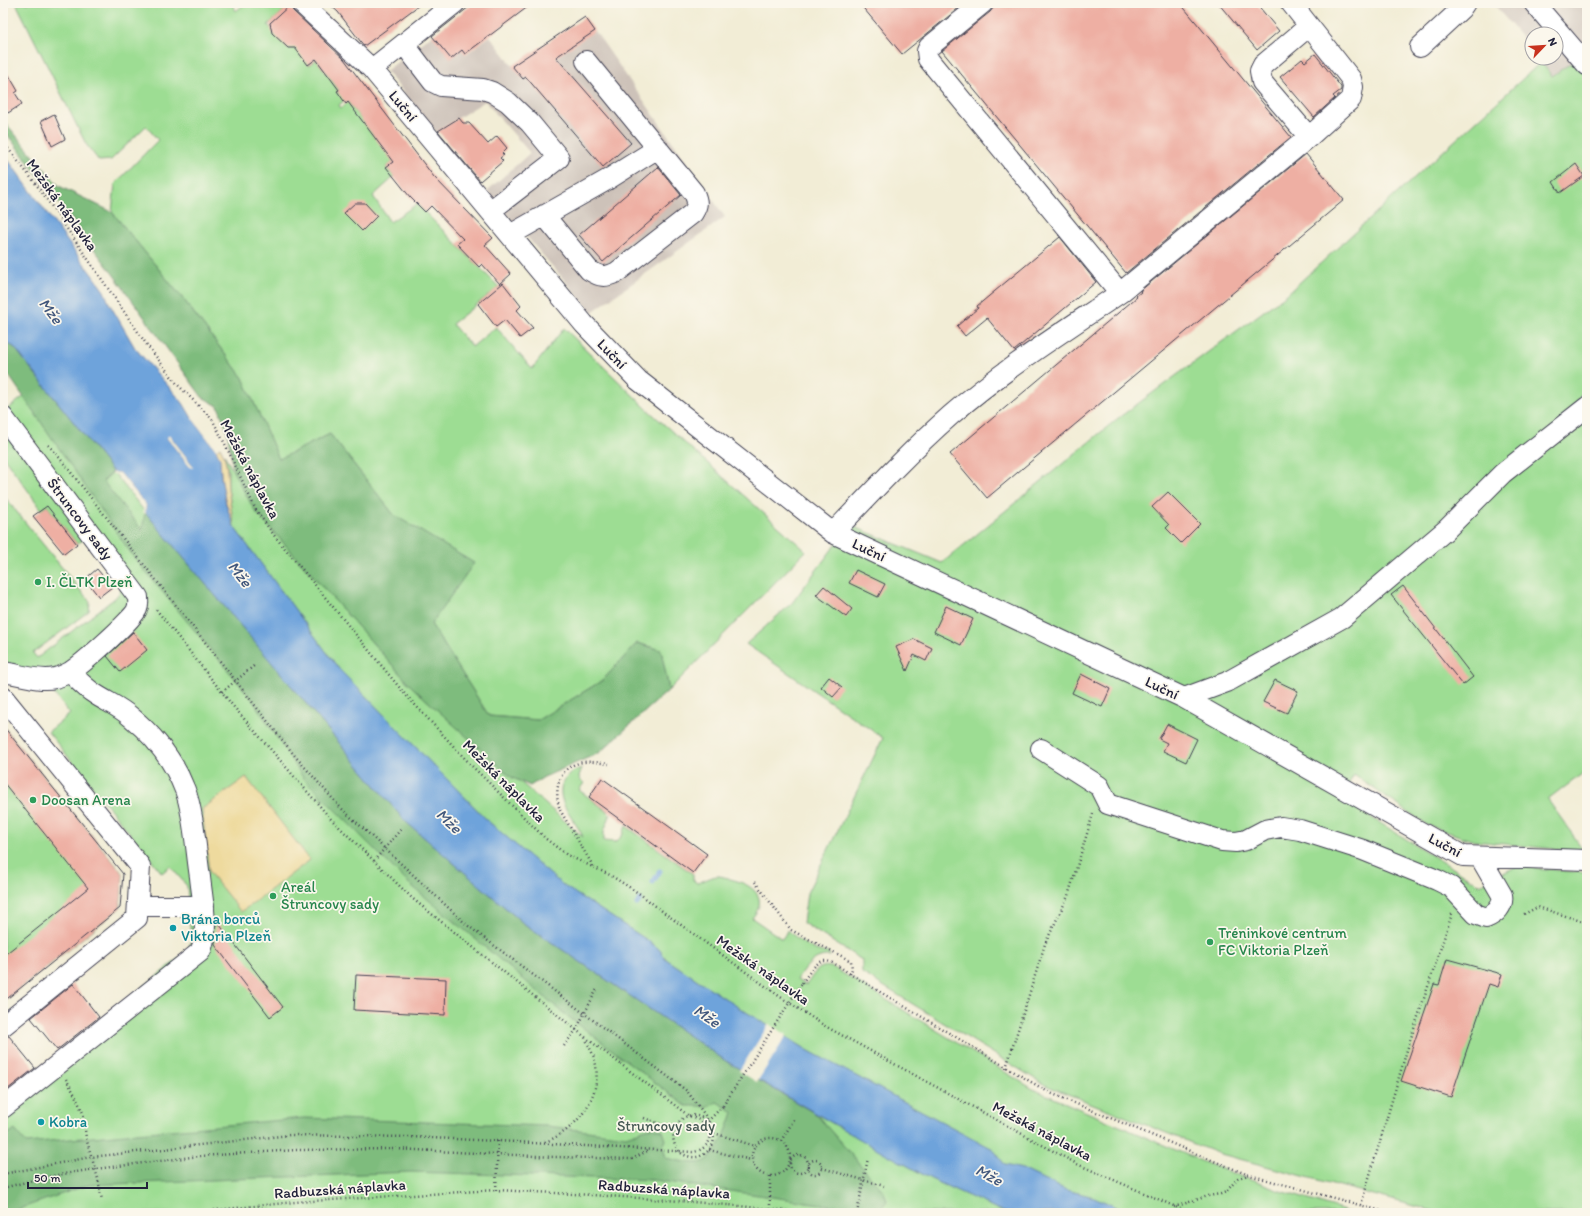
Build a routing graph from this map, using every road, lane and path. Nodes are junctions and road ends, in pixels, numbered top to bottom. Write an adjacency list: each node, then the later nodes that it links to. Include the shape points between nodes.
1 (301, 3): 12 (street, Luční)
2 (455, 3): 8 (street)
3 (983, 3): 19 (street, via 933,42 927,51 928,59)
4 (1291, 3): 7 (street)
5 (1465, 3): 9 (street)
6 (1534, 3): 11 (street)
7 (1309, 26): 13 (street, via 1351,79 1353,87 1351,99); 13 (street, via 1262,65 1260,71 1262,82)
8 (404, 44): 12 (street); 16 (street, via 433,82 441,86 483,89 508,102 530,123 559,158)
9 (1420, 48)
10 (586, 61): 15 (street)
11 (1587, 65)
12 (372, 69): 16 (street, Luční)
13 (1309, 136): 19 (street)
14 (3, 142): 40 (path, Mežská náplavka, via 39,188 147,346 178,385 212,419 256,510 278,540 404,693 472,766 546,839 567,855)
15 (658, 148): 17 (street); 17 (street, via 694,193 697,206 693,213 617,272 608,276 598,276 589,270)
16 (490, 211): 18 (street, Luční)
17 (544, 215): 18 (street)
18 (510, 235): 23 (street, Luční, via 584,324 638,380)
19 (1120, 292): 23 (street, via 995,379 951,415 899,464)
20 (1587, 407): 31 (street, via 1503,473 1446,530 1342,618 1227,682)
21 (3, 417): 27 (street, Štruncovy sady, via 138,597 137,610 129,620)
22 (43, 440): 28 (path)
23 (833, 533): 31 (street, Luční)
24 (153, 605): 29 (path)
25 (255, 665): 28 (path)
26 (3, 672): 27 (street, Štruncovy sady, via 37,678 54,678)
27 (70, 672): 44 (street, via 94,694 131,717 151,736 171,762 188,803)
28 (236, 681): 29 (path); 36 (path, via 295,756 335,801)
29 (222, 692): 39 (path, via 331,819)
30 (3, 697): 43 (street, via 140,866)
31 (1184, 698): 37 (street, Luční, via 1463,856)
32 (1041, 749): 34 (street)
33 (610, 764): 40 (path, via 584,762 574,765 559,779 556,789 556,800 560,810)
34 (1099, 786): 42 (street, via 1108,804 1222,841 1246,840 1265,830 1281,827 1321,836 1438,880 1451,887); 54 (path, via 1095,808 1068,896 1045,944)
35 (402, 828): 36 (path)
36 (385, 848): 39 (path); 49 (path, via 467,924)
37 (1480, 857): 38 (street, Luční); 42 (street, via 1503,900 1499,909 1486,918 1476,914)
38 (1587, 860)
39 (374, 861): 51 (path, via 413,899)
40 (594, 866): 88 (path, Mežská náplavka, via 640,894 779,996 825,1026 1077,1164)
41 (755, 882): 47 (path, via 791,930 851,961)
42 (1462, 898): 87 (path, via 1451,917 1407,1050)
43 (138, 906): 44 (street); 50 (street, via 137,918)
44 (204, 906): 56 (street, via 204,945 200,952)
45 (1524, 914): 46 (path, via 1538,907)
46 (1587, 924)
47 (850, 974): 54 (path); 60 (path, bridge, via 830,961 821,961 814,966 723,1106)
48 (597, 989): 49 (path)
49 (585, 1014): 51 (path); 60 (path, via 687,1091)
50 (3, 1026)
51 (576, 1030): 52 (path); 53 (path)
52 (585, 1037): 57 (path); 66 (path, via 596,1065 597,1077 592,1100 570,1127)
53 (564, 1046)
54 (1006, 1068): 80 (path, via 1048,1092)
55 (65, 1077): 72 (path, via 83,1113)
56 (3, 1108)
57 (689, 1116): 60 (path, via 702,1117); 61 (path); 62 (path, via 678,1122)
58 (644, 1118): 62 (path)
59 (795, 1118): 65 (path)
60 (708, 1121): 61 (path); 63 (path)
61 (705, 1124): 69 (path, via 711,1136 707,1146 698,1152)
62 (674, 1129): 69 (path, via 673,1139)
63 (714, 1133): 67 (path); 70 (path, via 714,1142)
64 (498, 1141): 66 (path); 71 (path); 72 (path, via 290,1134)
65 (781, 1141): 67 (path, via 770,1138); 75 (path, via 787,1148)
66 (543, 1143): 68 (path)
67 (755, 1146): 74 (path)
68 (650, 1149): 69 (path); 71 (path, via 632,1159)
69 (678, 1150): 70 (path, via 691,1157 701,1156)
70 (709, 1150): 74 (path)
71 (498, 1154): 78 (path, via 396,1149 295,1150 200,1156); 85 (path)
72 (91, 1157): 78 (path); 79 (path)
73 (868, 1158): 82 (path)
74 (751, 1160): 81 (path, via 756,1170)
75 (790, 1162): 76 (path, via 794,1156 801,1155); 76 (path, via 790,1169 798,1173 804,1172); 81 (path, via 781,1174)
76 (808, 1165): 77 (path, via 815,1160); 77 (path, via 809,1172 813,1174 820,1172)
77 (822, 1168): 82 (path)
78 (95, 1169): 84 (path, via 45,1177); 86 (path)
79 (3, 1174)
80 (1250, 1174): 87 (path); 88 (path, via 1238,1178 1226,1192)
81 (770, 1176): 89 (path)
82 (864, 1180): 83 (path); 93 (path)
83 (884, 1186)
84 (3, 1188)
85 (496, 1190): 89 (path, Radbuzská náplavka); 90 (path, Radbuzská náplavka, via 295,1202)
86 (102, 1200)
87 (1361, 1205): 95 (path)
88 (1174, 1207): 94 (path, Mežská náplavka)
89 (770, 1209): 91 (path); 92 (path, Radbuzská náplavka)
90 (186, 1213)
91 (770, 1213)
92 (805, 1213)
93 (856, 1213)
94 (1190, 1213)
95 (1389, 1213)

